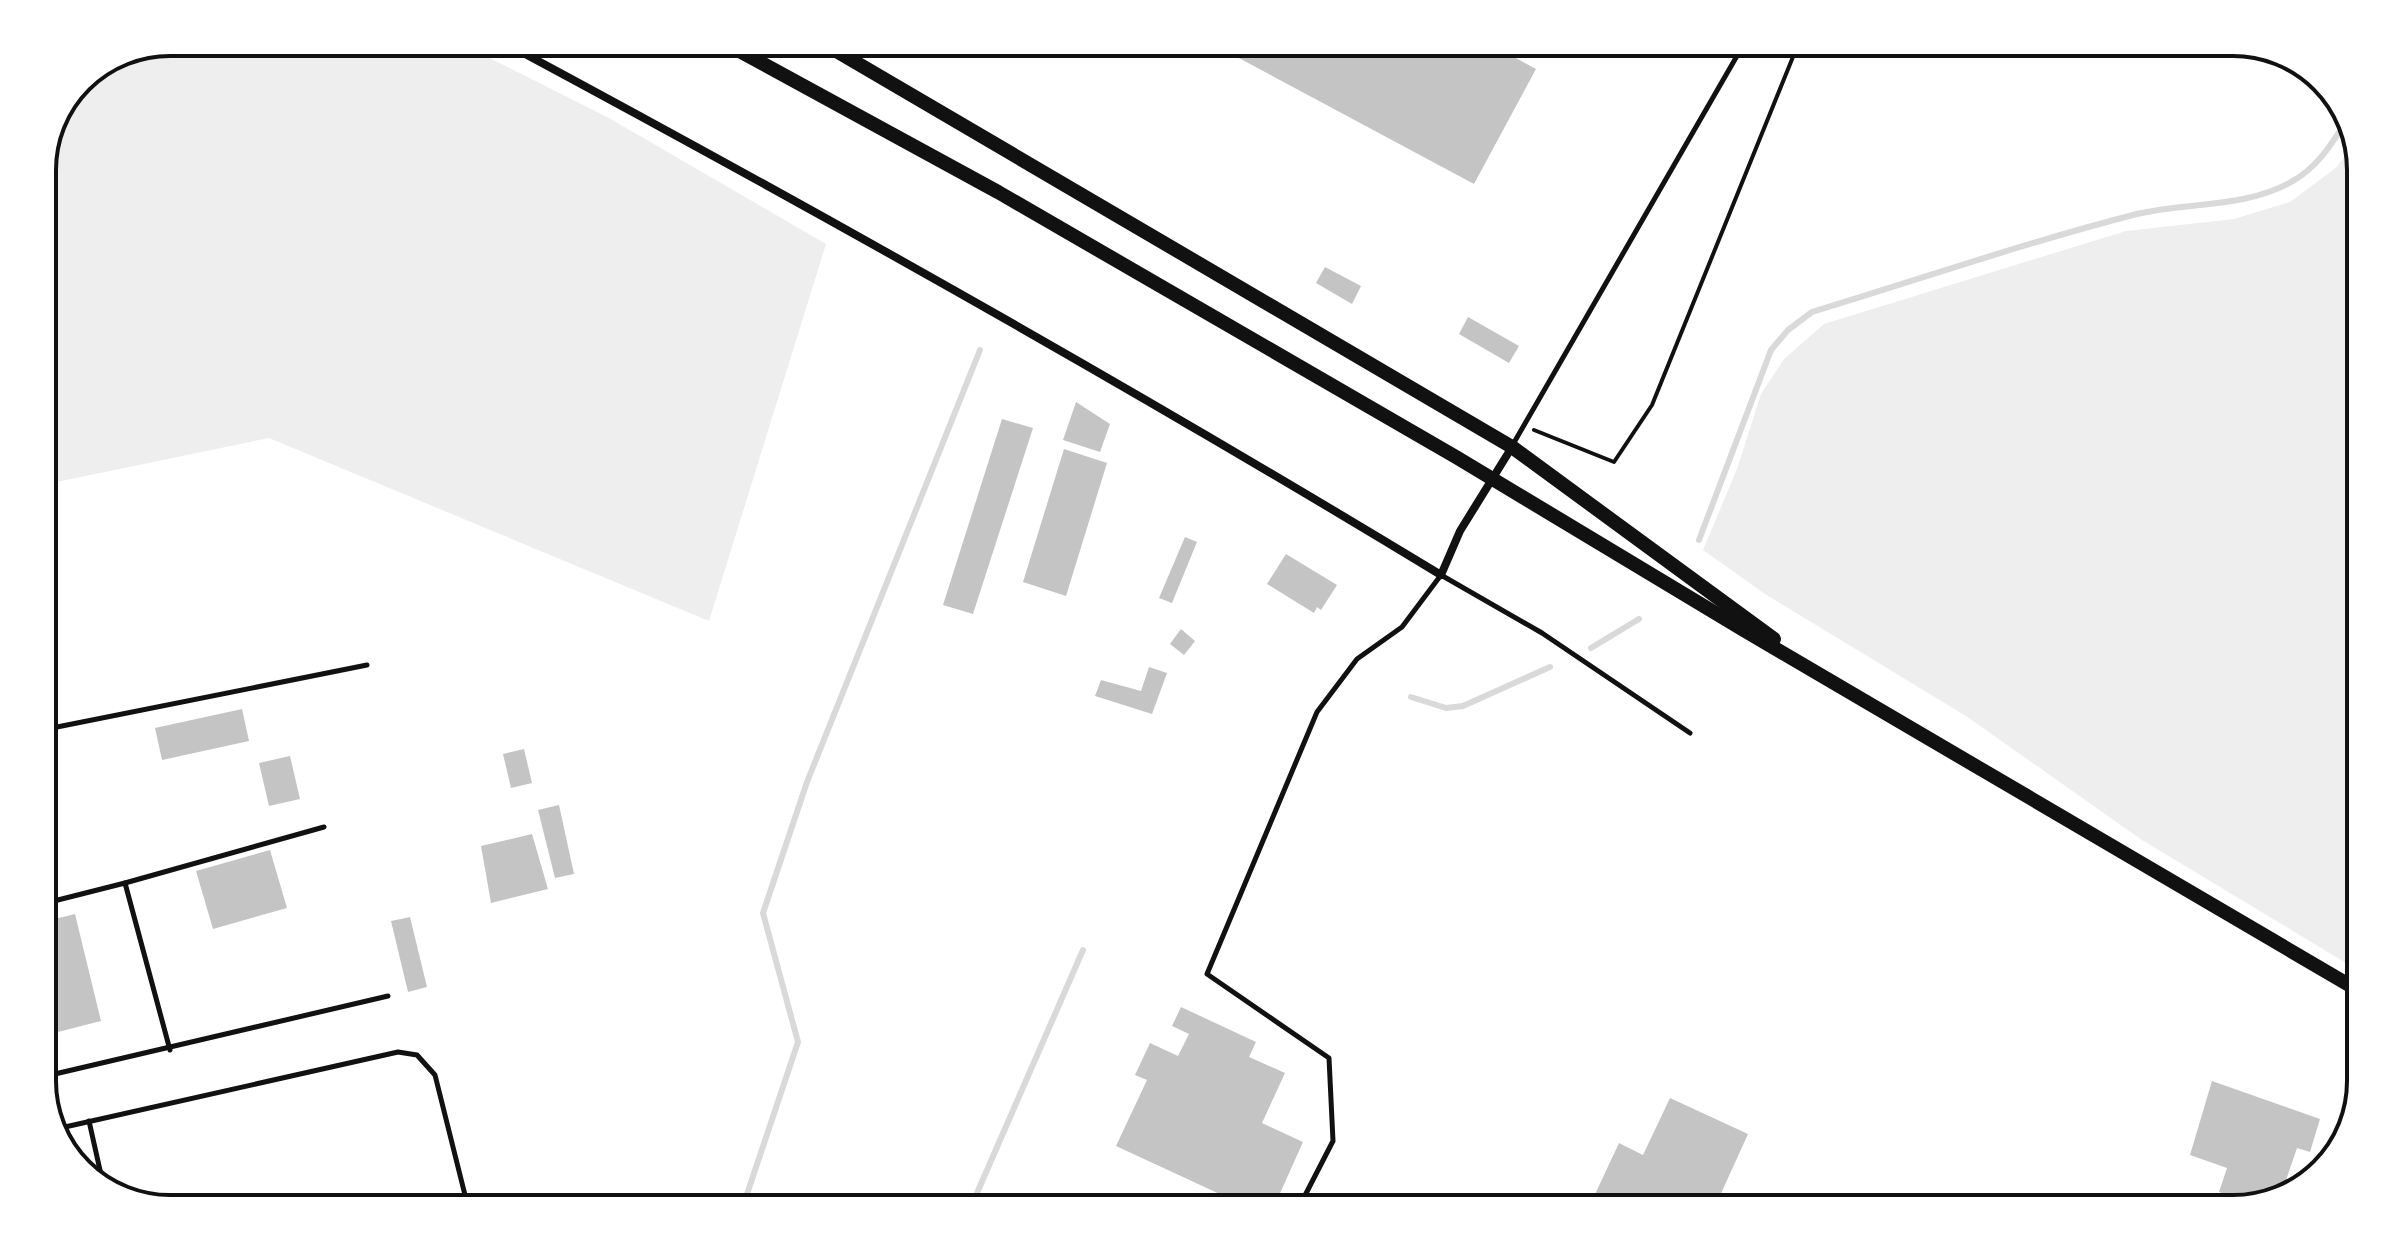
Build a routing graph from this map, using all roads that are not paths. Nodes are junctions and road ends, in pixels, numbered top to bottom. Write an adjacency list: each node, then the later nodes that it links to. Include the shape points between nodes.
1 (529, 56): 7 (street, via 1198,428)
2 (749, 56): 6 (street, via 998,192)
3 (845, 56): 5 (street)
4 (1737, 56): 5 (lane)
5 (1512, 447): 6 (street); 9 (street)
6 (1491, 477): 7 (street); 9 (street)
7 (1441, 575): 11 (lane, via 1542,633); 23 (lane, via 1402,627 1357,659 1317,712 1207,974 1329,1058 1333,1141)
8 (367, 665): 10 (lane)
9 (1826, 677): 15 (street)
10 (56, 727)
11 (1690, 733)
12 (324, 827): 13 (lane)
13 (125, 883): 14 (lane); 17 (lane)
14 (56, 900)
15 (2347, 984)
16 (388, 996): 17 (lane)
17 (170, 1050): 18 (lane)
18 (56, 1074)
19 (89, 1121): 20 (lane); 21 (lane); 22 (lane, via 398,1052 417,1055 435,1075)
20 (66, 1127)
21 (100, 1171)
22 (465, 1195)
23 (1305, 1195)

